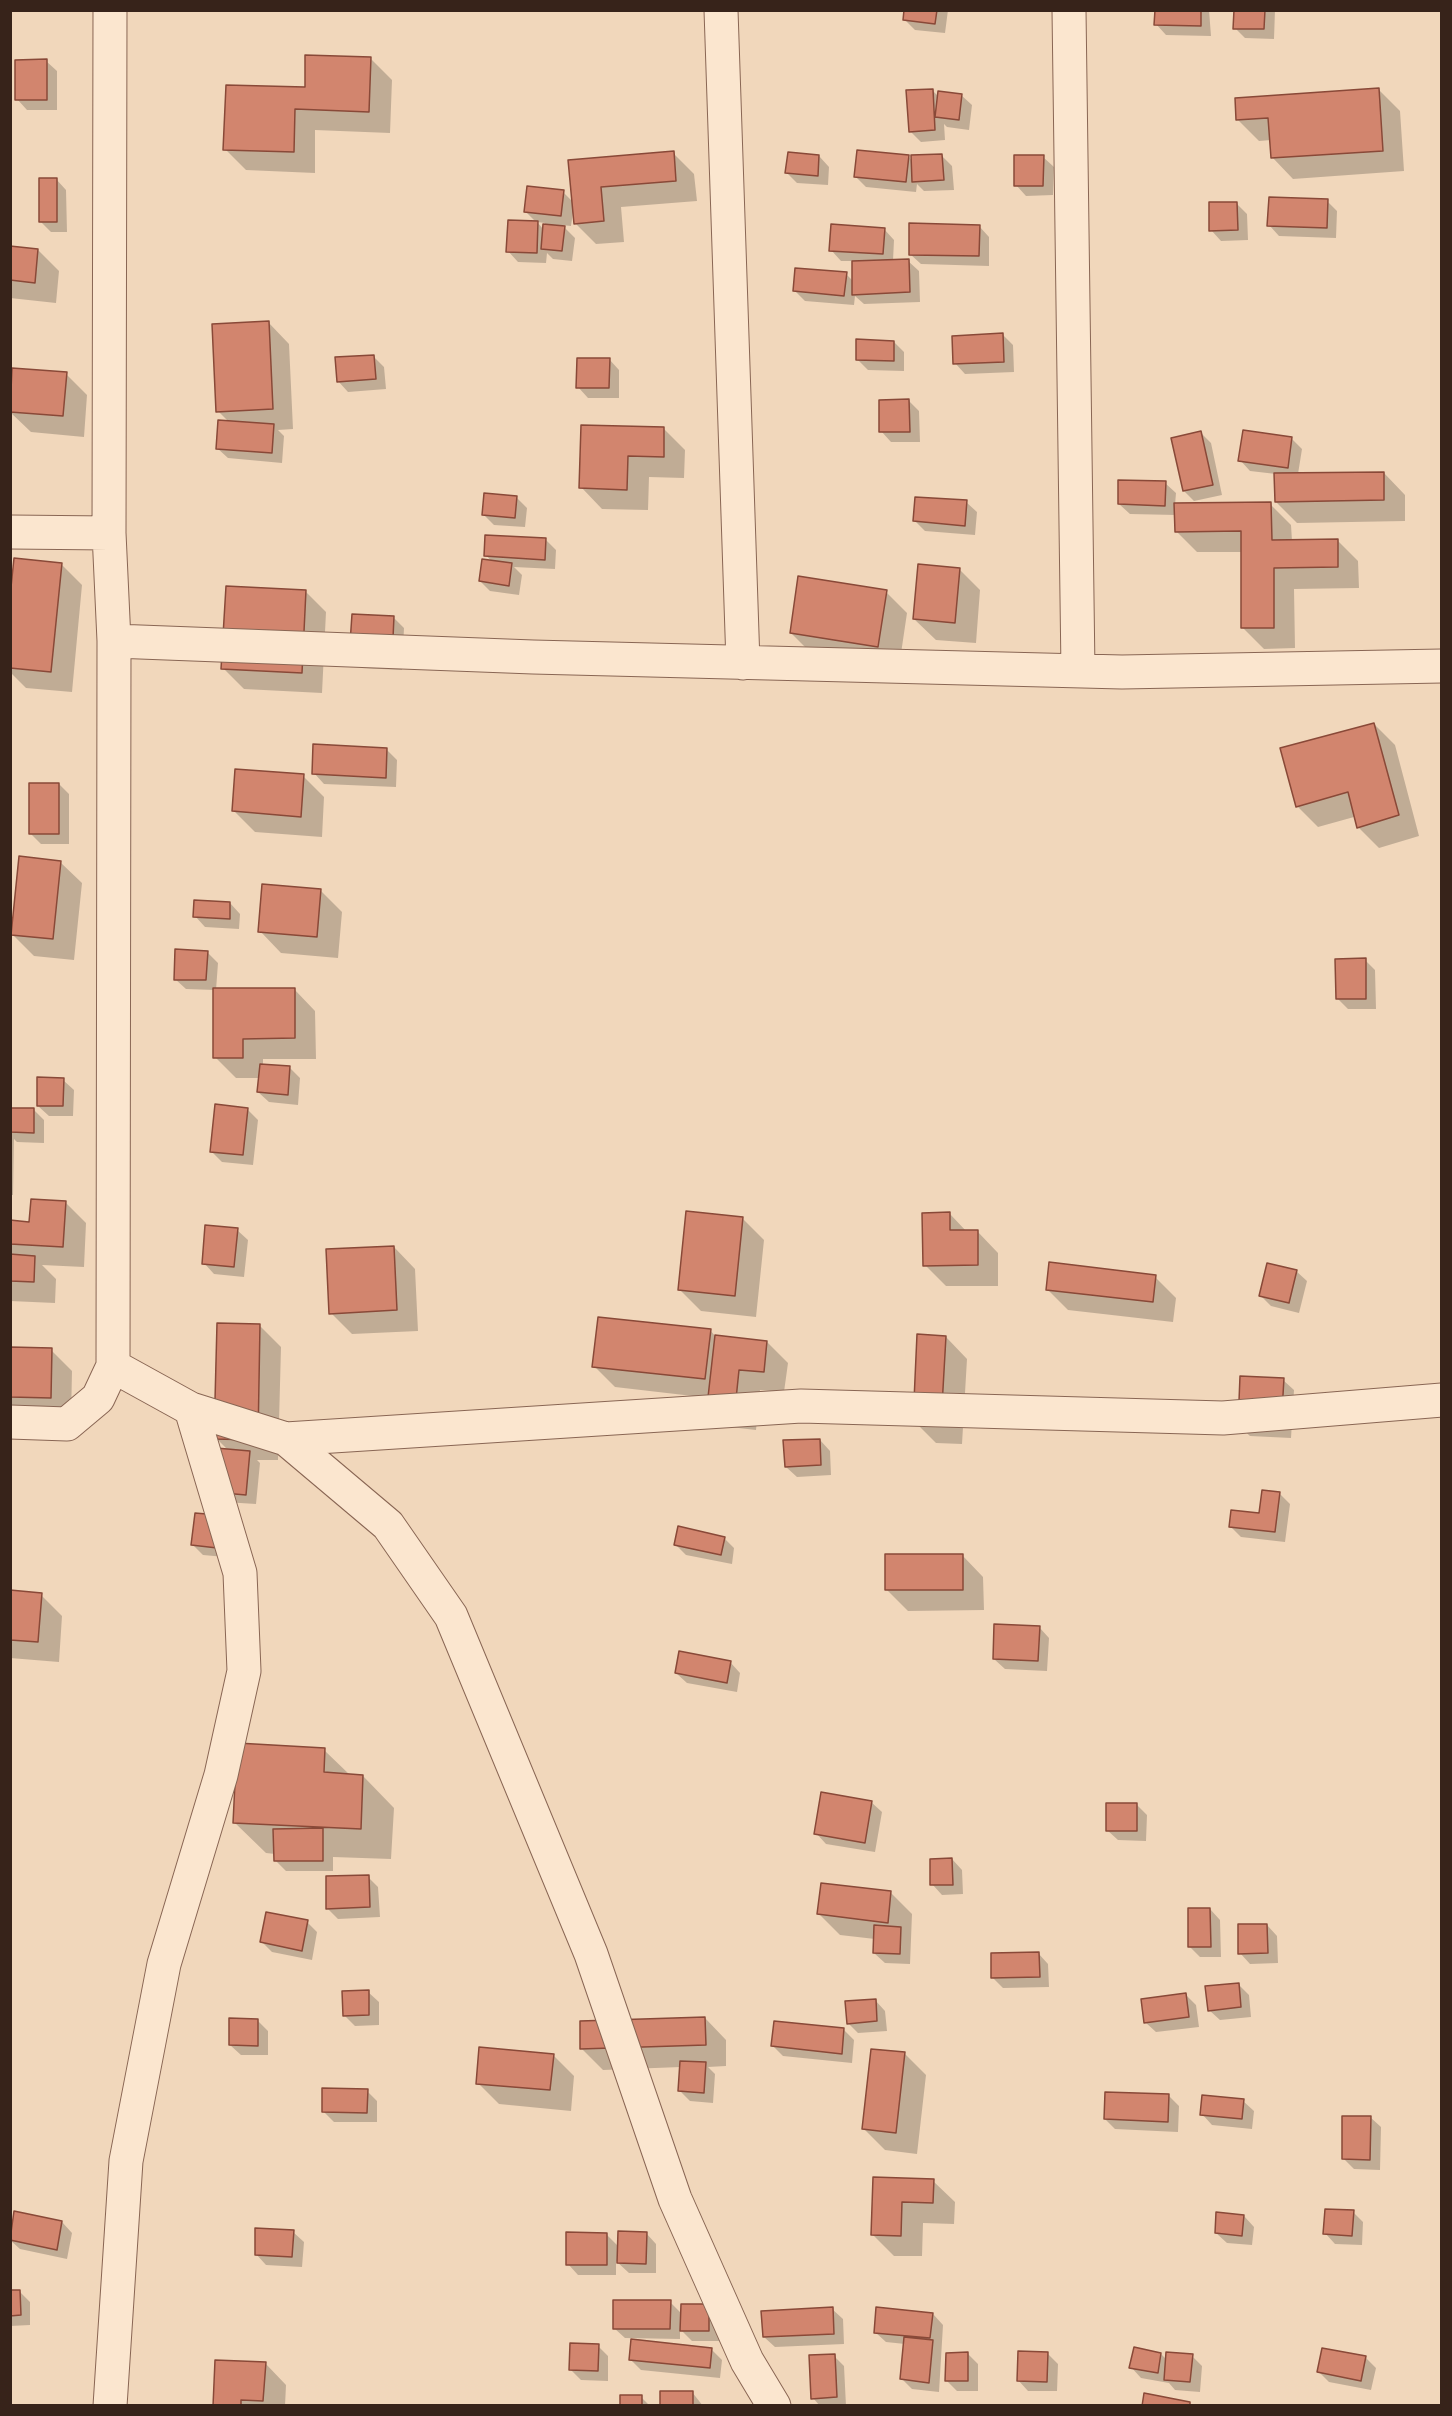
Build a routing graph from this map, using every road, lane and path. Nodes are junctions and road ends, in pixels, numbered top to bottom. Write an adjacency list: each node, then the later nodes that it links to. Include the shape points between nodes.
1 (110, 10): 5 (street)
2 (721, 10): 7 (street)
3 (1069, 10): 9 (street)
4 (10, 532): 5 (street)
5 (109, 533): 6 (street)
6 (114, 641): 7 (street); 10 (street)
7 (743, 663): 9 (street)
8 (1442, 666): 9 (street)
9 (1078, 671)
10 (113, 1366): 12 (street); 13 (street, via 98,1398 67,1425)
11 (1442, 1400): 14 (street, via 1223,1418 801,1406)
12 (192, 1408): 14 (street); 15 (street, via 240,1573 244,1671 221,1775 164,1964 128,2150)
13 (10, 1422)
14 (286, 1439): 16 (street, via 388,1526 451,1616 591,1954 675,2199 747,2361)
15 (110, 2406)
16 (774, 2406)

